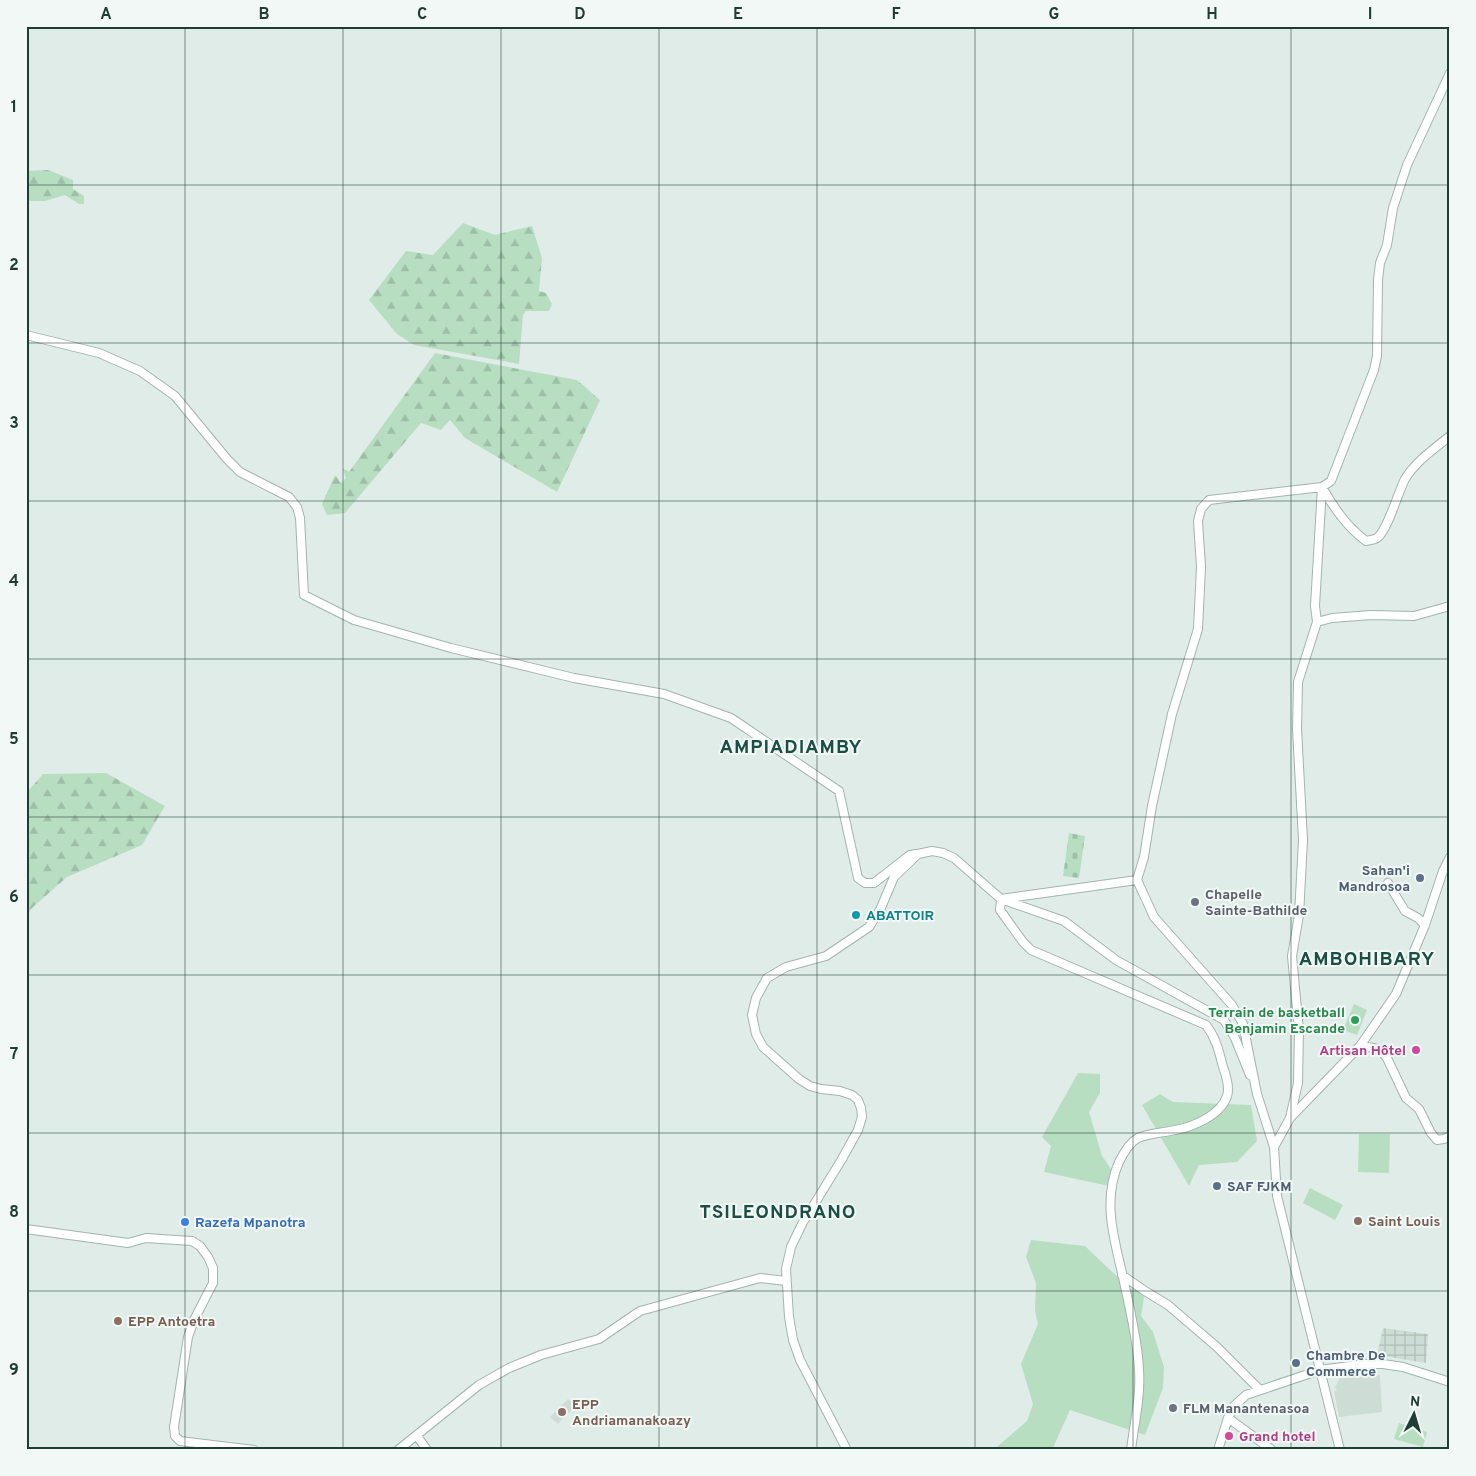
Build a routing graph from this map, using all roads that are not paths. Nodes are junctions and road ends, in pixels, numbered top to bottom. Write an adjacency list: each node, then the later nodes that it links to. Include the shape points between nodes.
1 (1450, 73): 4 (street, via 1407,165 1393,208 1378,280 1374,370 1331,481)
2 (26, 335): 7 (street, via 99,353 140,371 175,396 240,472 289,497 300,518 304,595 354,620 451,648 574,678 664,694 731,718 839,791 858,878 865,883 874,883 910,855)
3 (1450, 436): 4 (street, via 1420,461 1406,478 1376,539 1366,541 1357,534 1333,506)
4 (1322, 487): 6 (street, via 1315,606); 9 (street, via 1209,500 1201,509 1198,521 1201,567 1198,629 1172,714)
5 (1450, 606): 6 (street, via 1414,616 1371,615)
6 (1317, 622): 15 (street, via 1298,682 1303,840 1299,916 1292,956 1300,1030 1298,1083)
7 (918, 854): 11 (street, via 932,851 954,858); 20 (street, via 894,877 869,927 826,956 786,968 767,978 756,998 752,1015 763,1047 804,1083 852,1095 858,1100 862,1117 858,1130 791,1247)
8 (1450, 857): 12 (street)
9 (1137, 880): 11 (street); 14 (street, via 1154,917 1232,1005 1243,1024)
10 (1388, 883): 12 (street, via 1405,911)
11 (1001, 899): 14 (street, via 1064,921 1116,960 1224,1020 1235,1038); 19 (street, via 1000,910 1030,950 1190,1017 1206,1025 1214,1036 1228,1081 1228,1096 1218,1110 1198,1123 1178,1130 1137,1138 1119,1162 1109,1205)
12 (1425, 925): 13 (street, via 1396,994)
13 (1360, 1046): 15 (street); 16 (street, via 1374,1048 1387,1058 1406,1098 1419,1109 1437,1140)
14 (1257, 1094): 17 (street)
15 (1290, 1118): 17 (street)
16 (1450, 1136)
17 (1274, 1147): 21 (street, via 1276,1196)
18 (26, 1229): 26 (street, via 128,1243 146,1238 192,1241 200,1246 213,1268 213,1283 188,1337 175,1436 180,1441)
19 (1122, 1275): 23 (street, via 1168,1304); 30 (street, via 1140,1370)
20 (786, 1281): 25 (street, via 760,1278 640,1311 599,1339 541,1355 509,1368 479,1386); 29 (street, via 793,1340 800,1360)
21 (1320, 1370): 22 (street, via 1383,1364); 23 (street); 33 (street)
22 (1450, 1382)
23 (1260, 1390): 24 (street, via 1246,1395 1234,1406)
24 (1228, 1418): 31 (street); 32 (street)
25 (417, 1436): 27 (street); 28 (street)
26 (254, 1450)
27 (398, 1450)
28 (427, 1450)
29 (847, 1450)
30 (1131, 1450)
31 (1218, 1450)
32 (1272, 1450)
33 (1340, 1450)

